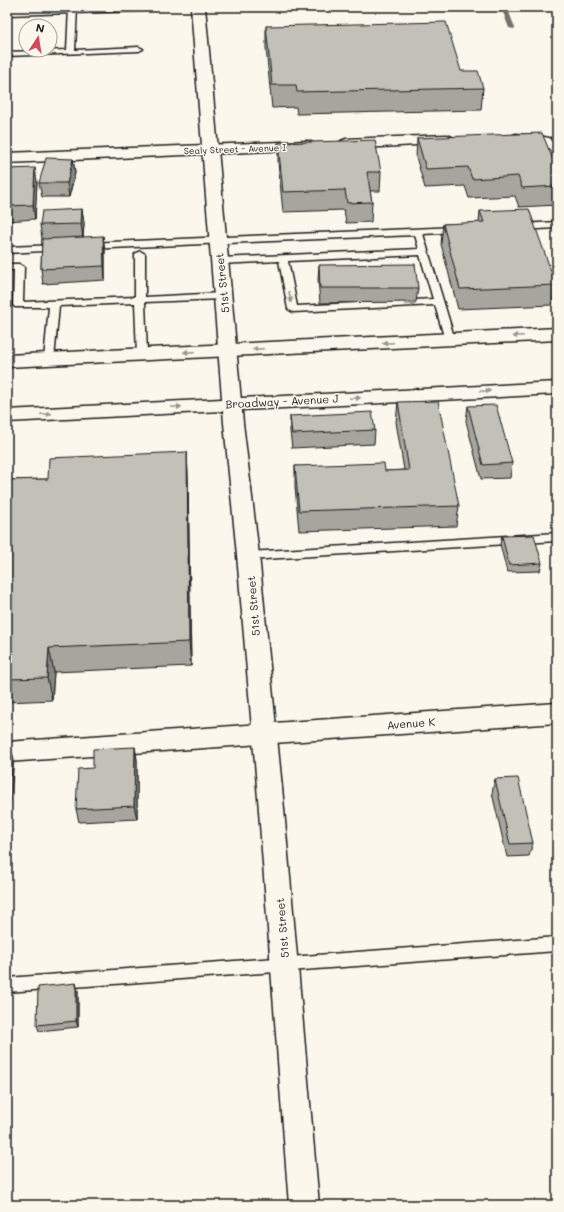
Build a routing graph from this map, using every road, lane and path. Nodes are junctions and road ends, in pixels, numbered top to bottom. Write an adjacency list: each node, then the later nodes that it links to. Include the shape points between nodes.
1 (142, 7): 3 (street)
2 (198, 7): 11 (street, 51st Street)
3 (73, 8): 4 (street); 6 (lane)
4 (7, 11)
5 (140, 49): 6 (lane)
6 (71, 52): 7 (lane)
7 (7, 54)
8 (502, 139): 10 (street, via 533,139)
9 (464, 140): 11 (street, Sealy Street - Avenue I)
10 (557, 148)
11 (209, 150): 12 (street, Sealy Street - Avenue I); 17 (street, 51st Street)
12 (7, 158)
13 (557, 225): 14 (lane)
14 (511, 227)
15 (465, 229): 16 (lane)
16 (418, 231): 17 (lane); 19 (lane)
17 (218, 241): 18 (lane); 22 (street, 51st Street)
18 (7, 250)
19 (424, 252): 21 (lane); 26 (lane)
20 (140, 254): 25 (lane)
21 (283, 258): 22 (lane); 26 (lane, one-way to 26, via 293,309)
22 (220, 261): 24 (street, 51st Street)
23 (7, 267): 27 (lane, via 19,267 18,305)
24 (223, 296): 25 (lane); 30 (street, 51st Street)
25 (140, 300): 27 (lane); 31 (lane)
26 (439, 302): 29 (lane)
27 (54, 304): 32 (lane)
28 (557, 334): 29 (street, one-way to 29)
29 (450, 340): 30 (street, one-way to 30)
30 (228, 351): 31 (street, one-way to 31); 35 (street, 51st Street)
31 (142, 355): 32 (street)
32 (49, 359): 33 (street)
33 (7, 361)
34 (557, 388): 35 (street, Broadway - Avenue J, one-way to 34)
35 (232, 404): 36 (street, Broadway - Avenue J, one-way to 35); 38 (street, 51st Street)
36 (7, 416)
37 (557, 537): 38 (lane)
38 (248, 556): 40 (street, 51st Street)
39 (557, 713): 40 (street, Avenue K)
40 (264, 733): 41 (street, Avenue K); 43 (street, 51st Street)
41 (7, 752)
42 (557, 944): 43 (lane)
43 (285, 963): 44 (lane); 45 (street, 51st Street)
44 (7, 985)
45 (304, 1205)

